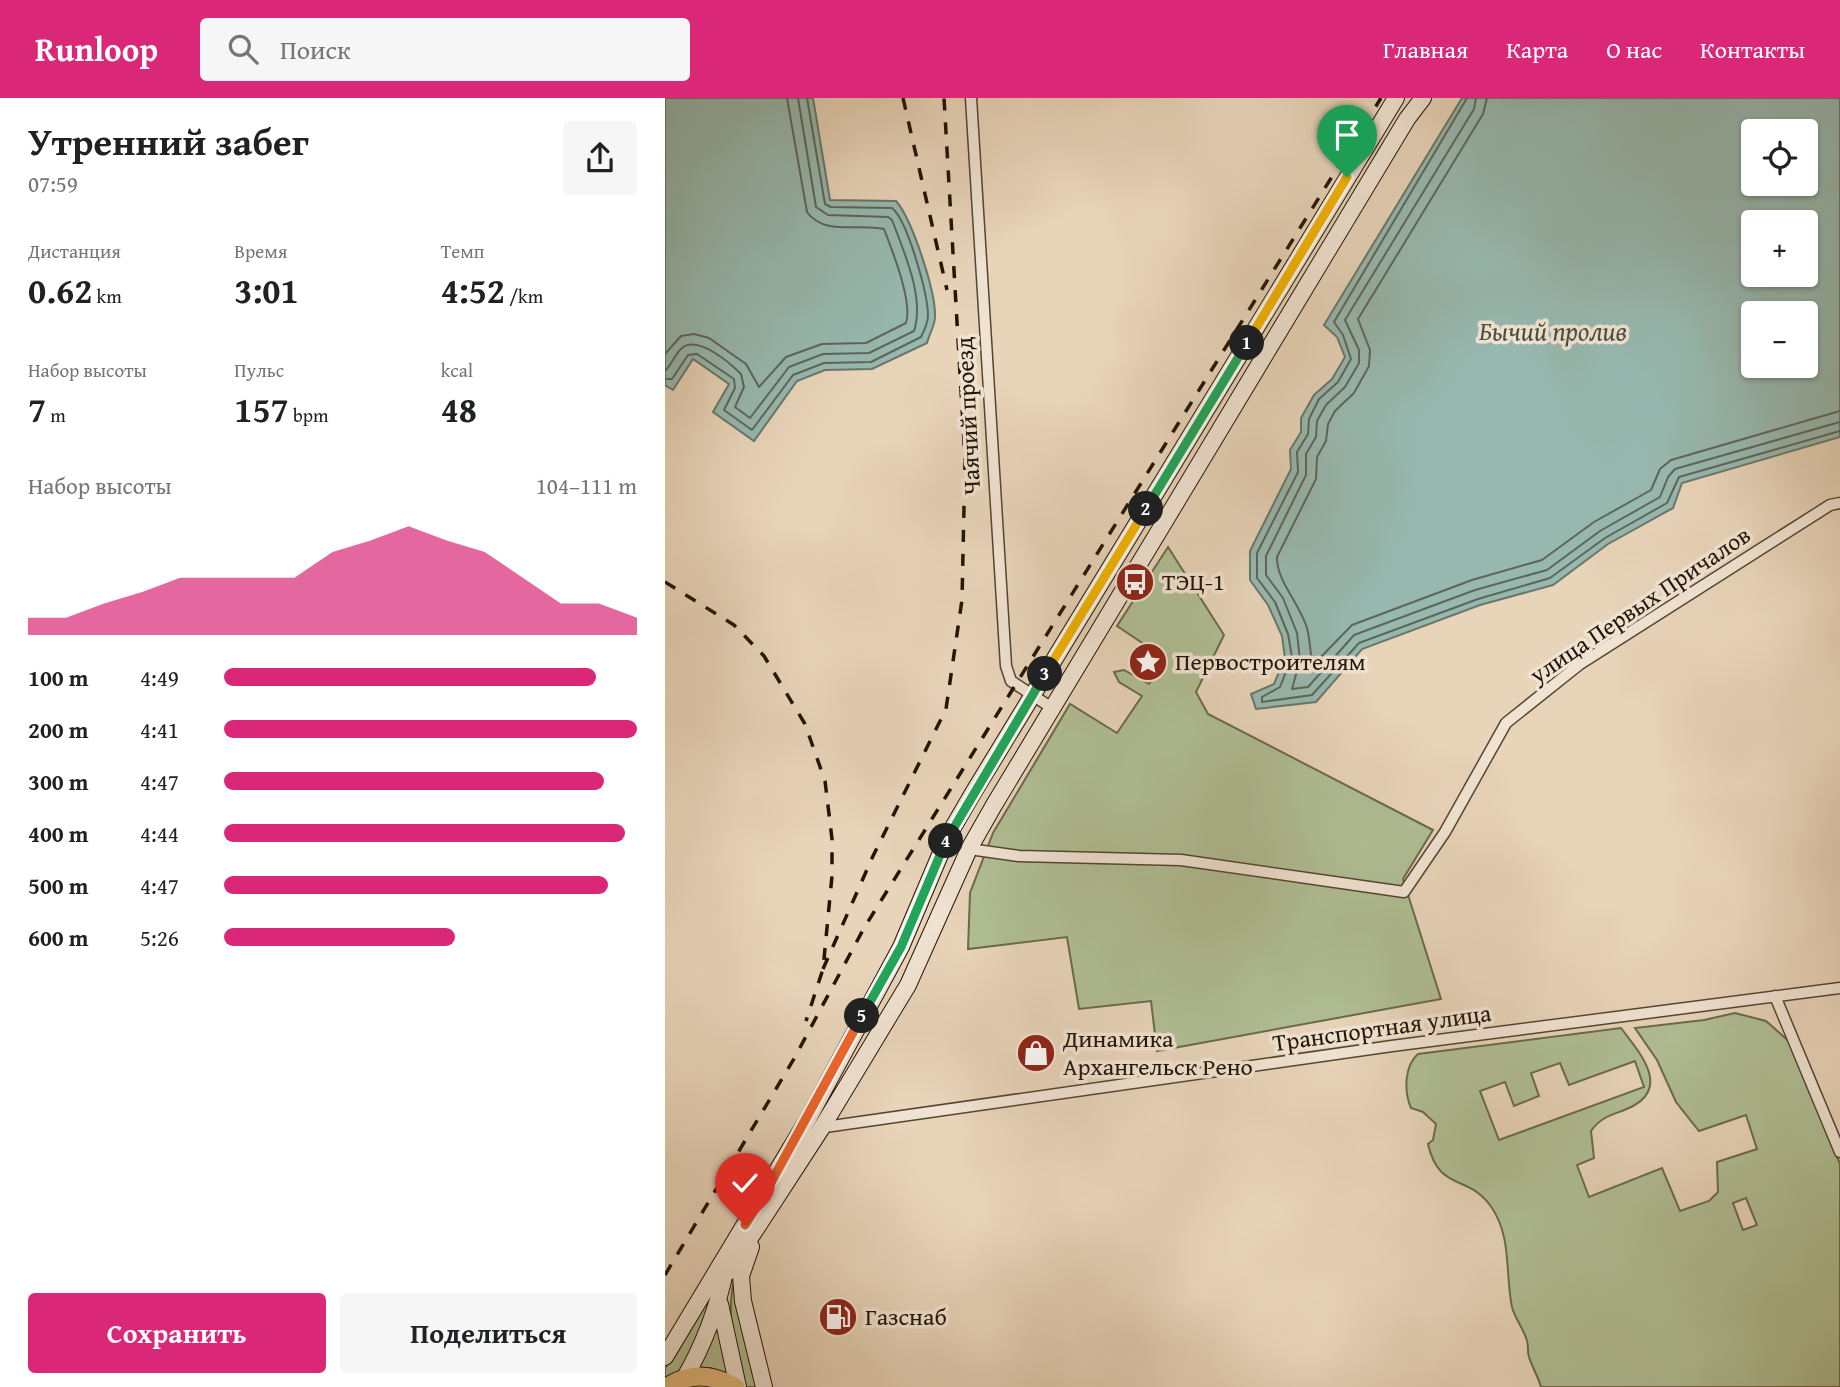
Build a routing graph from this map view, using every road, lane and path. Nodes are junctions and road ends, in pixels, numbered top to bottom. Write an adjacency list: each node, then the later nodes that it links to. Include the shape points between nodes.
1 (971, 98): 5 (street, Чаячий проезд, via 1006,666 1011,681)
2 (1396, 98): 5 (main road)
3 (1423, 98): 6 (main road)
4 (1840, 503): 7 (street, улица Первых Причалов, via 1830,505 1580,664 1506,723 1445,832 1404,892 1181,860 1019,856)
5 (1032, 696): 6 (street, Чаячий проезд); 10 (main road, via 948,836 901,947)
6 (1052, 708): 7 (main road)
7 (969, 849): 10 (main road, via 908,985)
8 (1840, 988): 9 (street, Транспортная улица)
9 (1775, 996): 10 (street, Транспортная улица); 11 (street)
10 (814, 1125): 12 (main road); 13 (main road)
11 (1840, 1152)
12 (758, 1227): 14 (main road); 19 (main road, via 741,1276)
13 (730, 1249): 14 (main road); 16 (main road)
14 (724, 1277): 15 (main road)
15 (720, 1301): 17 (main road, via 705,1340); 18 (main road)
16 (665, 1357)
17 (675, 1383): 18 (main road, via 711,1377)
18 (736, 1387)
19 (764, 1387)

